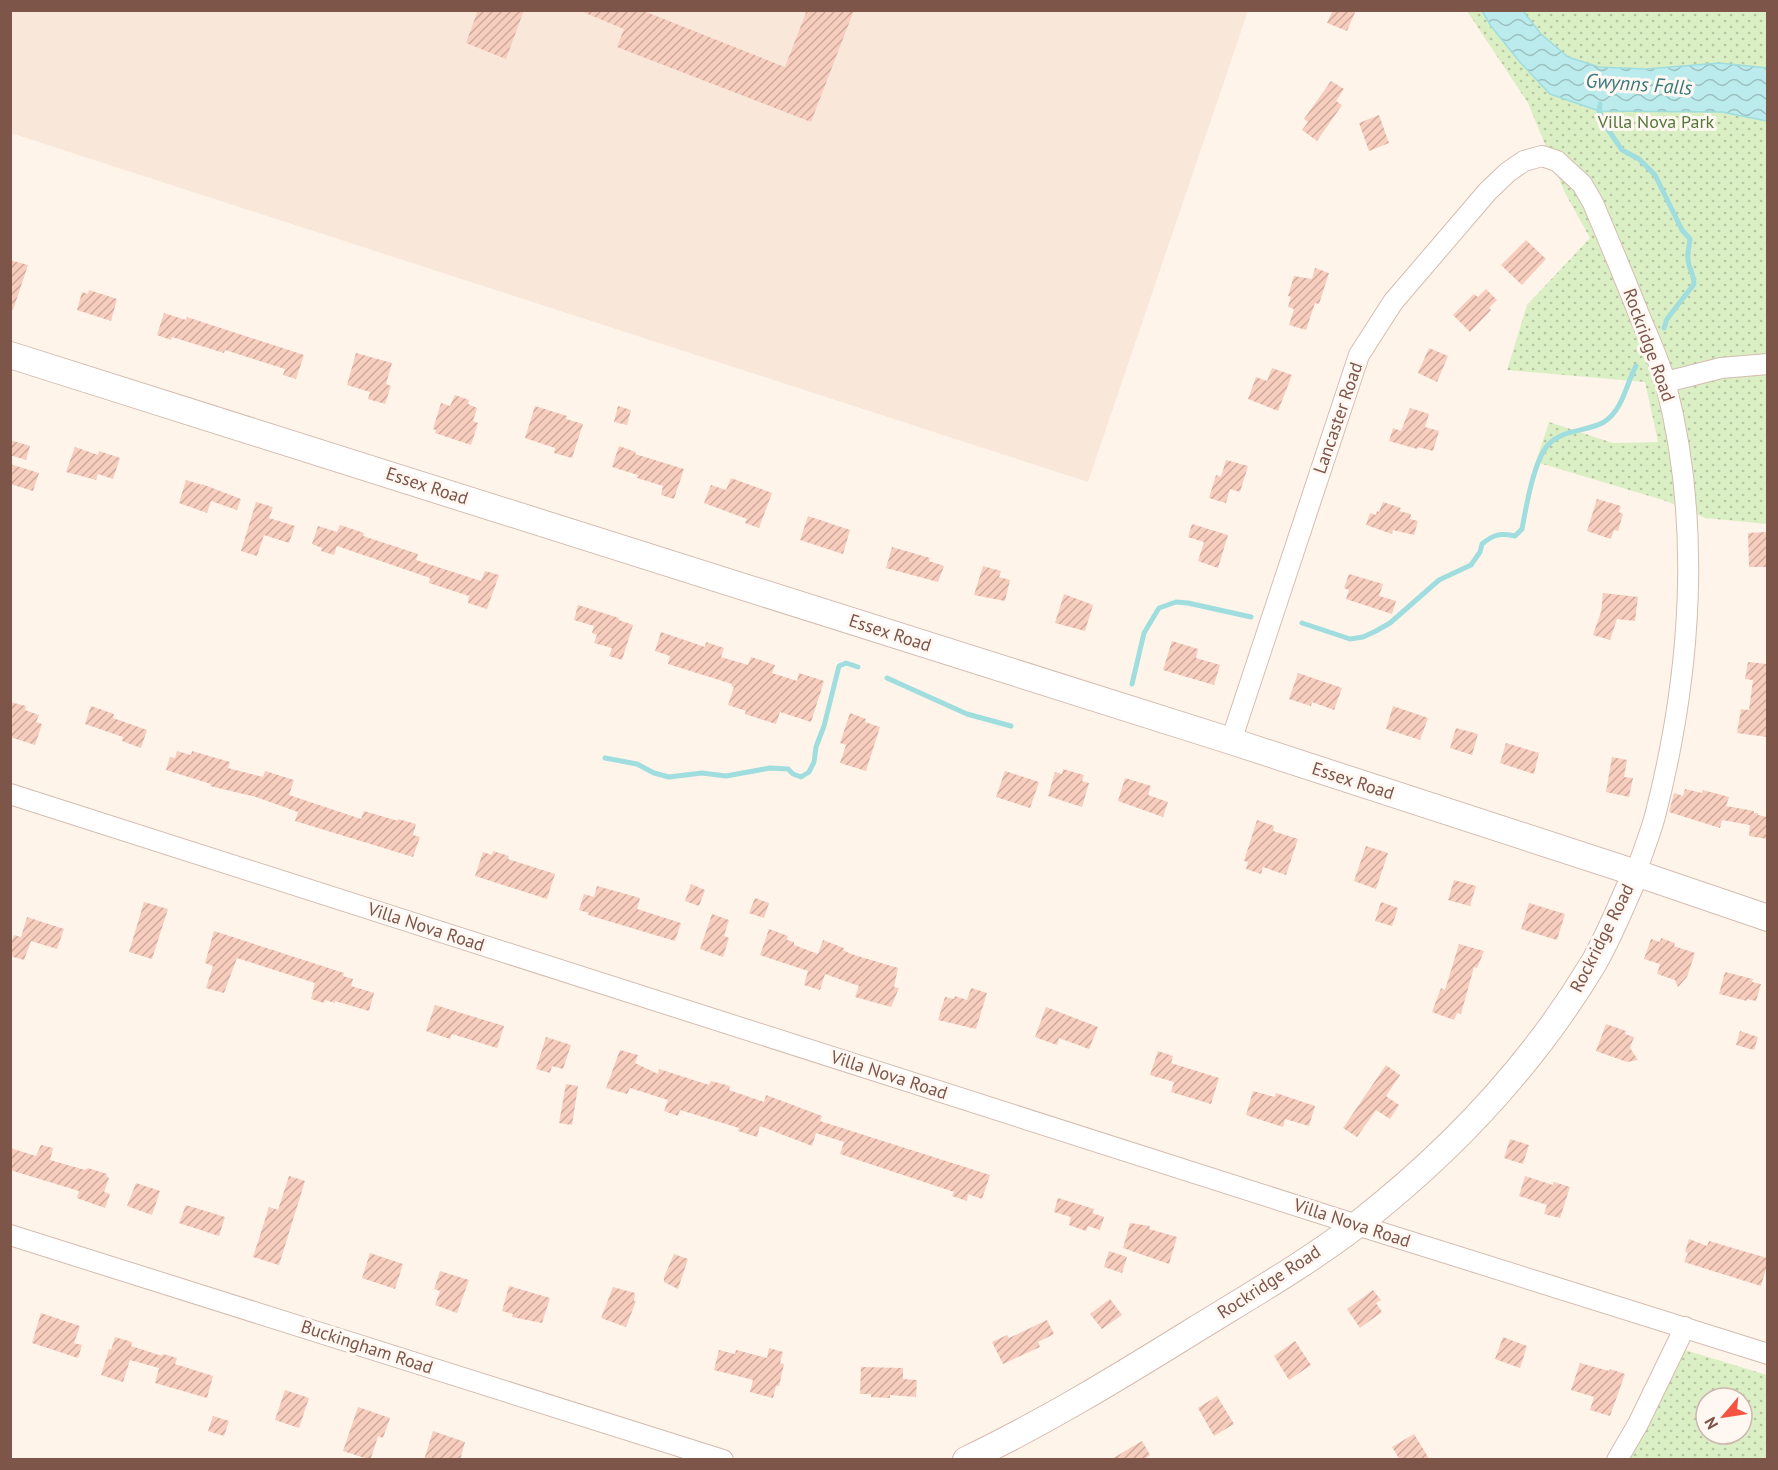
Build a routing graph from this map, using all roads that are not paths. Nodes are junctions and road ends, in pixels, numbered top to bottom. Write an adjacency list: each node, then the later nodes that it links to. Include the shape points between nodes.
1 (1542, 156): 4 (street, Rockridge Road, via 1569,171 1593,203); 5 (street, Lancaster Road, via 1524,161 1488,191 1393,302 1359,355)
2 (10, 354): 5 (street, Essex Road)
3 (1767, 364): 4 (street, via 1721,368)
4 (1666, 382): 7 (street, Rockridge Road, via 1685,493 1686,626 1669,750 1655,814)
5 (1231, 741): 7 (street, Essex Road)
6 (10, 794): 9 (street, Villa Nova Road)
7 (1636, 873): 8 (street, Essex Road); 9 (street, Rockridge Road, via 1594,962 1529,1054 1481,1113 1439,1155)
8 (1767, 918)
9 (1357, 1225): 11 (street, Villa Nova Road); 14 (street, Rockridge Road, via 1116,1379)
10 (10, 1235): 13 (street, Buckingham Road)
11 (1685, 1327): 12 (street, Villa Nova Road); 15 (street)
12 (1767, 1354)
13 (723, 1460)
14 (966, 1460)
15 (1617, 1460)

